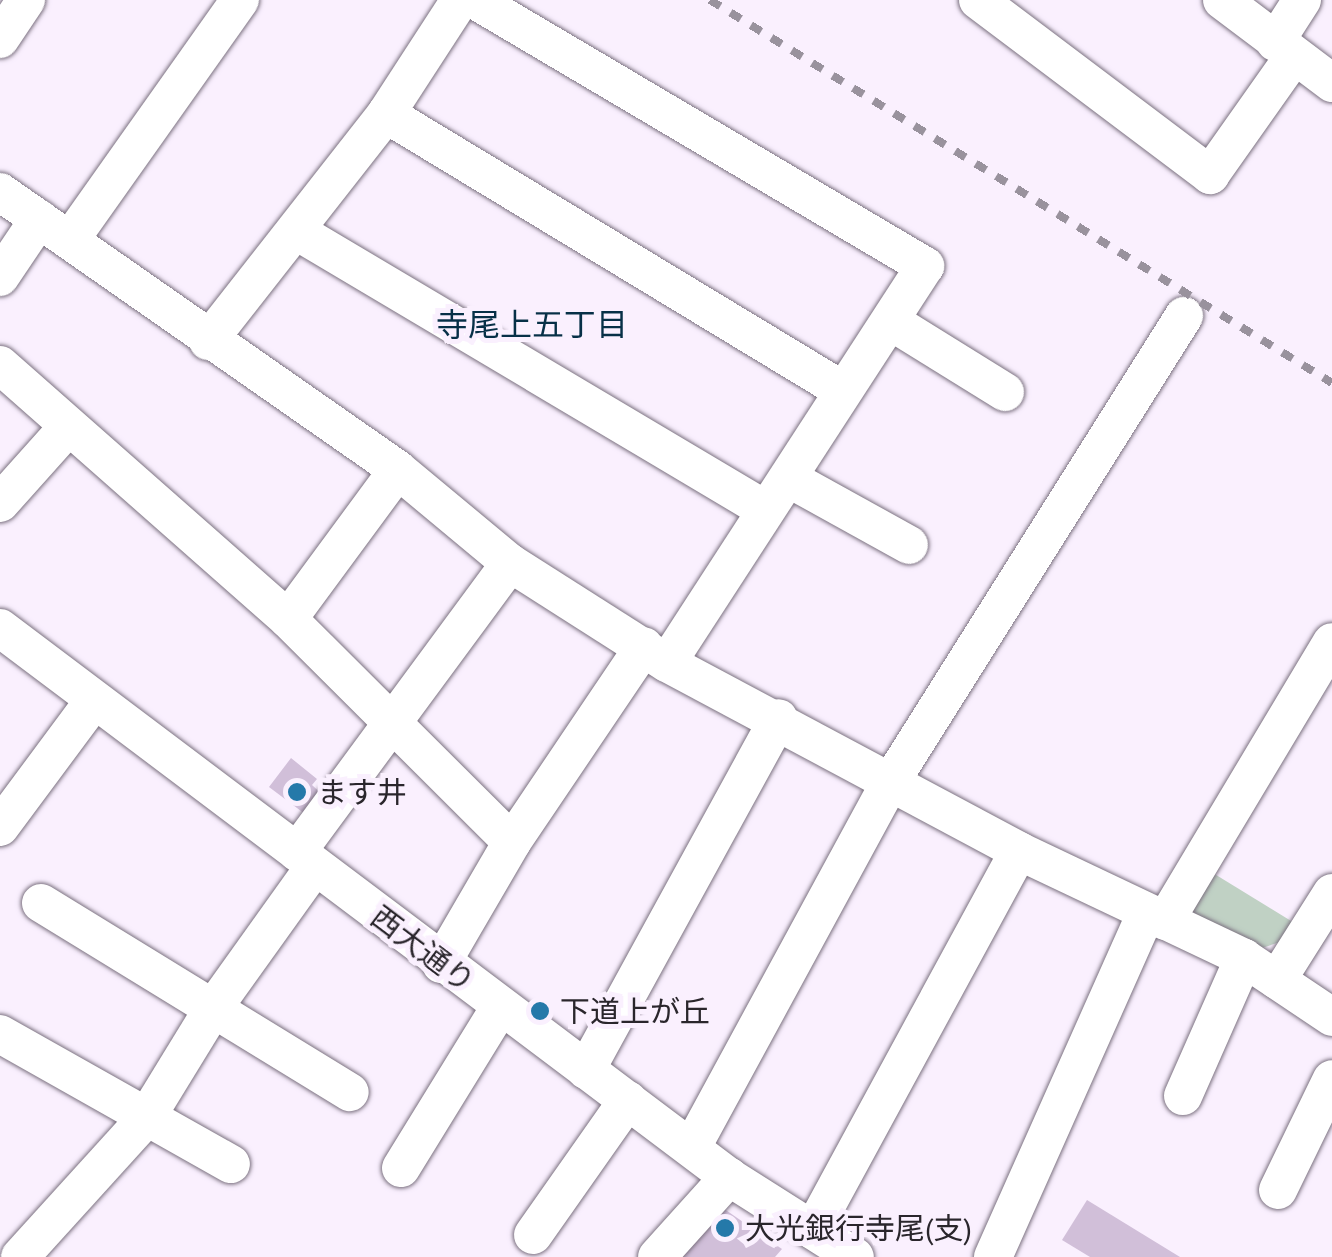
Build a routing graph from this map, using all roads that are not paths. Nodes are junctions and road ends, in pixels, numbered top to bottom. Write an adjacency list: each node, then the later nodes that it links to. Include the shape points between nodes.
1 (26, 0): 8 (street)
2 (240, 0): 13 (street)
3 (460, 0): 11 (street)
4 (475, 0): 17 (street, via 925,266)
5 (978, 0): 9 (street, via 1210,175)
6 (1222, 0): 9 (street)
7 (1302, 0): 9 (street)
8 (0, 39)
9 (1284, 49): 10 (street)
10 (1332, 84)
11 (386, 114): 14 (street); 20 (street)
12 (0, 192): 13 (street)
13 (55, 229): 15 (street); 18 (street)
14 (298, 232): 18 (street); 26 (street)
15 (0, 277)
16 (1184, 316): 36 (street)
17 (892, 322): 20 (street); 21 (street)
18 (208, 342): 23 (street)
19 (0, 365): 22 (street)
20 (842, 390): 24 (street)
21 (1005, 392)
22 (68, 427): 25 (street); 29 (street)
23 (398, 470): 28 (street); 29 (street)
24 (790, 479): 26 (street); 27 (street)
25 (0, 504)
26 (766, 510): 32 (street)
27 (909, 545)
28 (510, 563): 32 (street); 35 (street)
29 (288, 619): 35 (street)
30 (0, 628): 33 (street, 西大通り)
31 (1332, 642): 43 (street)
32 (655, 654): 34 (street); 38 (street)
33 (93, 702): 37 (street); 40 (street, 西大通り)
34 (779, 718): 36 (street); 51 (street)
35 (396, 722): 38 (street); 40 (street)
36 (890, 784): 39 (street); 57 (street)
37 (0, 827)
38 (512, 842): 45 (street)
39 (1020, 851): 43 (street); 62 (street)
40 (306, 859): 45 (street, 西大通り); 47 (street)
41 (1332, 893): 46 (street)
42 (41, 903): 47 (street)
43 (1155, 917): 44 (street); 67 (street)
44 (1244, 958): 46 (street); 54 (street)
45 (441, 964): 48 (street, 西大通り)
46 (1277, 980): 49 (street)
47 (214, 1007): 53 (street); 56 (street)
48 (500, 1007): 51 (street, 西大通り); 59 (street)
49 (1332, 1017)
50 (0, 1034): 56 (street)
51 (586, 1070): 55 (street, 西大通り)
52 (1332, 1079): 61 (street)
53 (350, 1092)
54 (1183, 1096)
55 (628, 1100): 57 (street, 西大通り); 63 (street)
56 (146, 1118): 58 (street); 64 (street)
57 (692, 1147): 60 (street, 西大通り)
58 (231, 1164)
59 (401, 1168)
60 (729, 1177): 62 (street, 西大通り); 65 (street)
61 (1278, 1190)
62 (813, 1230): 66 (street, 西大通り)
63 (533, 1235)
64 (20, 1257)
65 (657, 1257)
66 (855, 1257)
67 (993, 1257)

